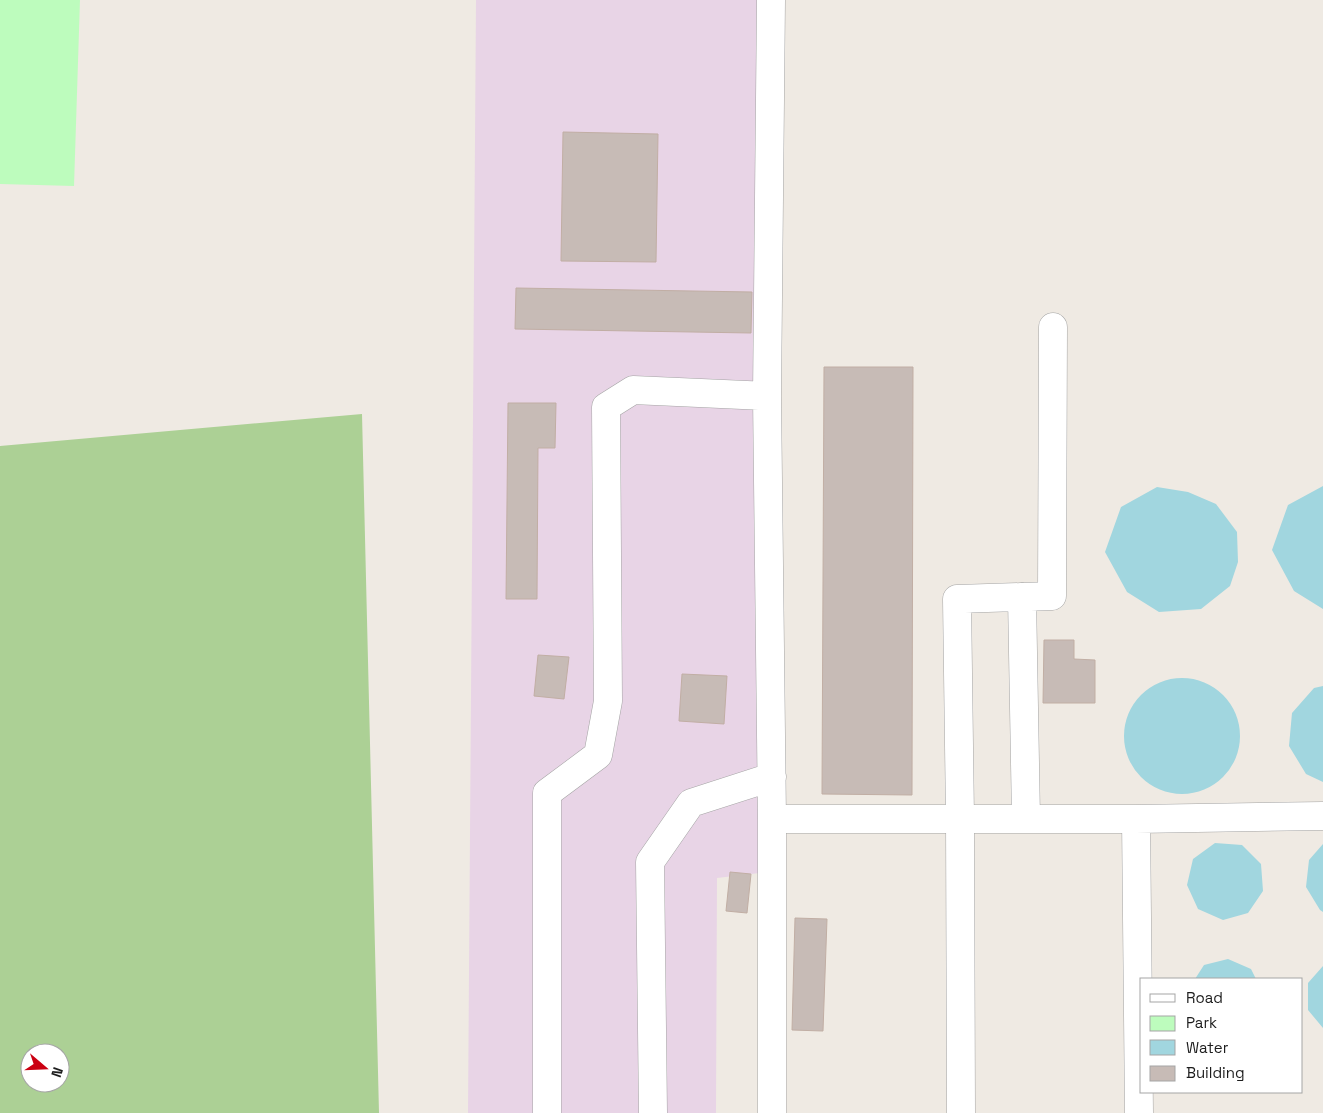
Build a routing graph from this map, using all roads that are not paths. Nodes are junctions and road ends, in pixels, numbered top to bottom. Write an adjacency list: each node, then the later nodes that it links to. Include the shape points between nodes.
1 (771, 0): 3 (lane)
2 (1053, 327): 4 (lane, via 1052,596)
3 (767, 396): 5 (lane); 11 (lane, via 633,390 606,407 608,701 598,755 547,794)
4 (1022, 597): 7 (lane, via 957,599); 8 (lane)
5 (772, 777): 10 (lane); 12 (lane, via 691,803 650,862)
6 (1323, 816): 9 (lane)
7 (960, 818): 8 (lane); 10 (lane); 14 (lane)
8 (1026, 818): 9 (lane)
9 (1136, 818): 15 (lane)
10 (772, 819): 13 (lane)
11 (546, 1113)
12 (653, 1113)
13 (772, 1113)
14 (961, 1113)
15 (1139, 1113)

